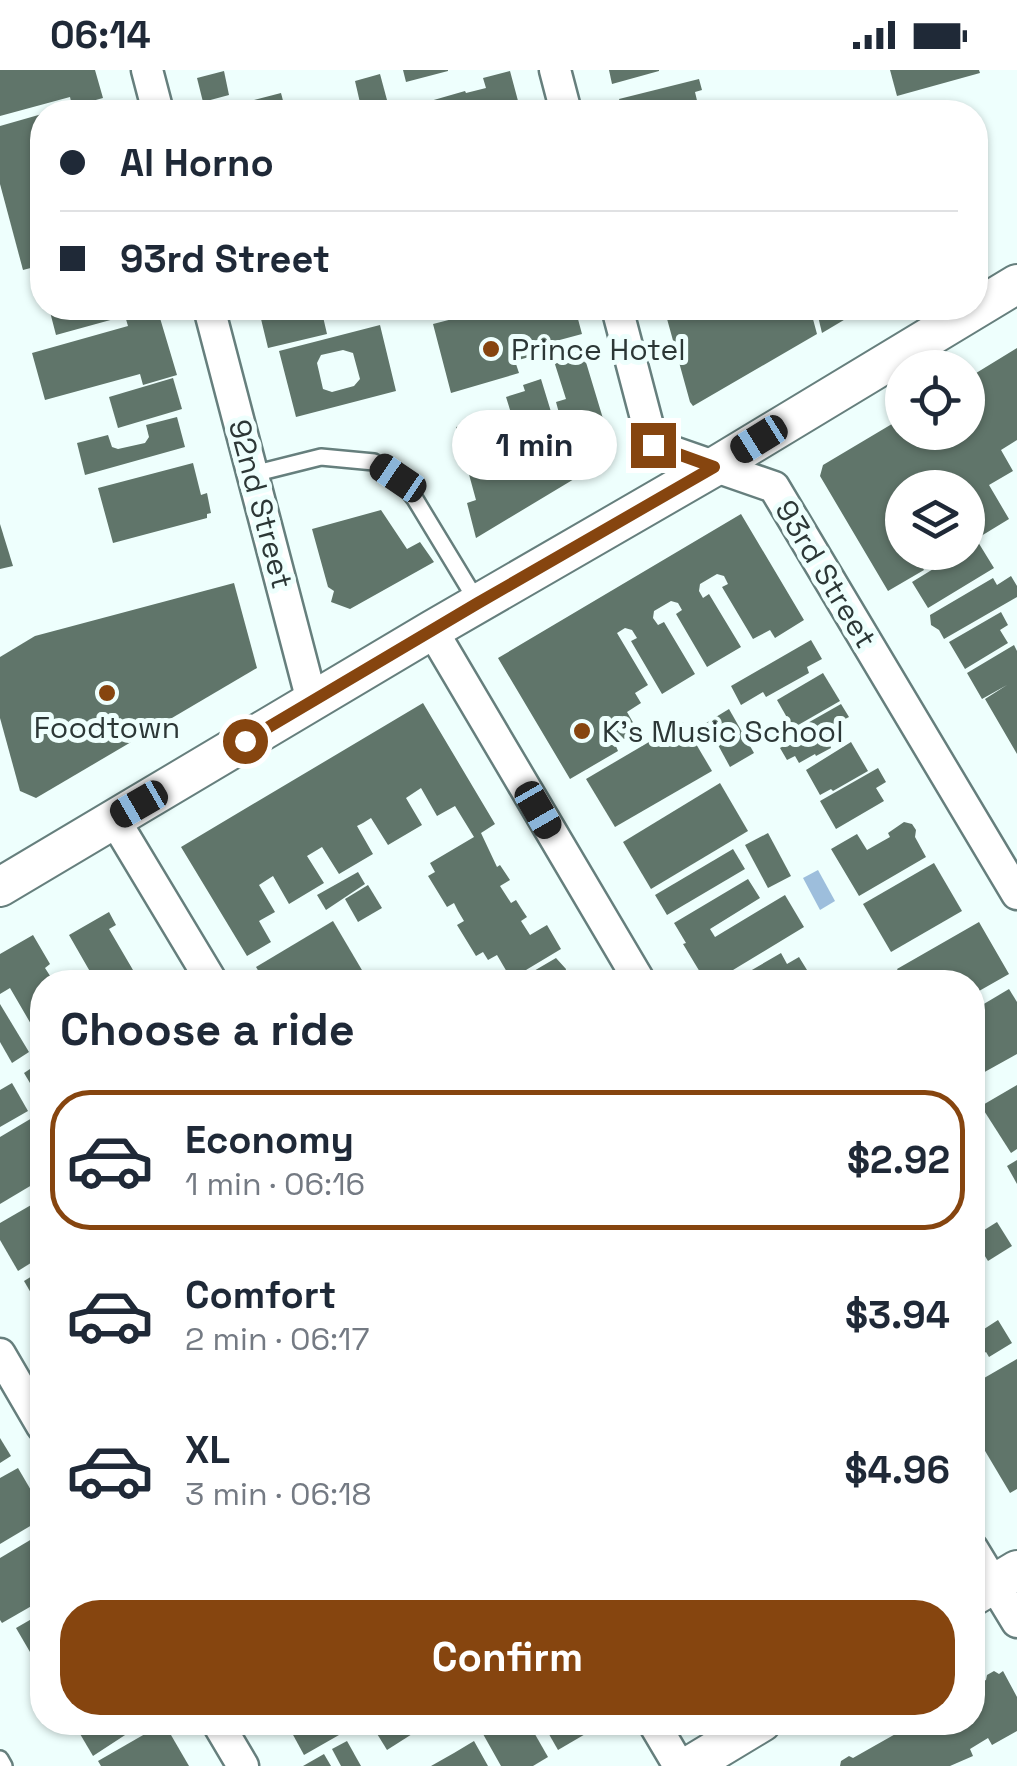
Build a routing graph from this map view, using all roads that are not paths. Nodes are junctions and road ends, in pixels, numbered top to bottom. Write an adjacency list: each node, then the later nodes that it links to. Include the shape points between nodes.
1 (147, 70): 3 (street)
2 (554, 70): 4 (street)
3 (155, 100)
4 (563, 100)
5 (1017, 284): 6 (street)
6 (988, 302)
7 (212, 320): 11 (street, 92nd Street)
8 (620, 320): 10 (street, 93rd Street, via 653,445)
9 (957, 320): 10 (street)
10 (714, 467): 12 (street); 17 (street, 93rd Street, via 774,487)
11 (253, 474): 12 (lane, via 321,457 374,462 415,499); 14 (street, 92nd Street)
12 (478, 603): 13 (street)
13 (432, 630): 14 (street); 19 (street)
14 (312, 701): 15 (street)
15 (114, 818): 16 (street); 18 (street)
16 (0, 886)
17 (1017, 894)
18 (205, 970)
19 (633, 970)
20 (0, 1354): 21 (street)
21 (30, 1405)
22 (994, 1584): 23 (street)
23 (1017, 1622)
24 (225, 1735): 29 (street)
25 (661, 1735): 30 (street)
26 (740, 1735): 31 (street)
27 (0, 1759): 28 (lane)
28 (4, 1766)
29 (243, 1766)
30 (679, 1766)
31 (689, 1766)

